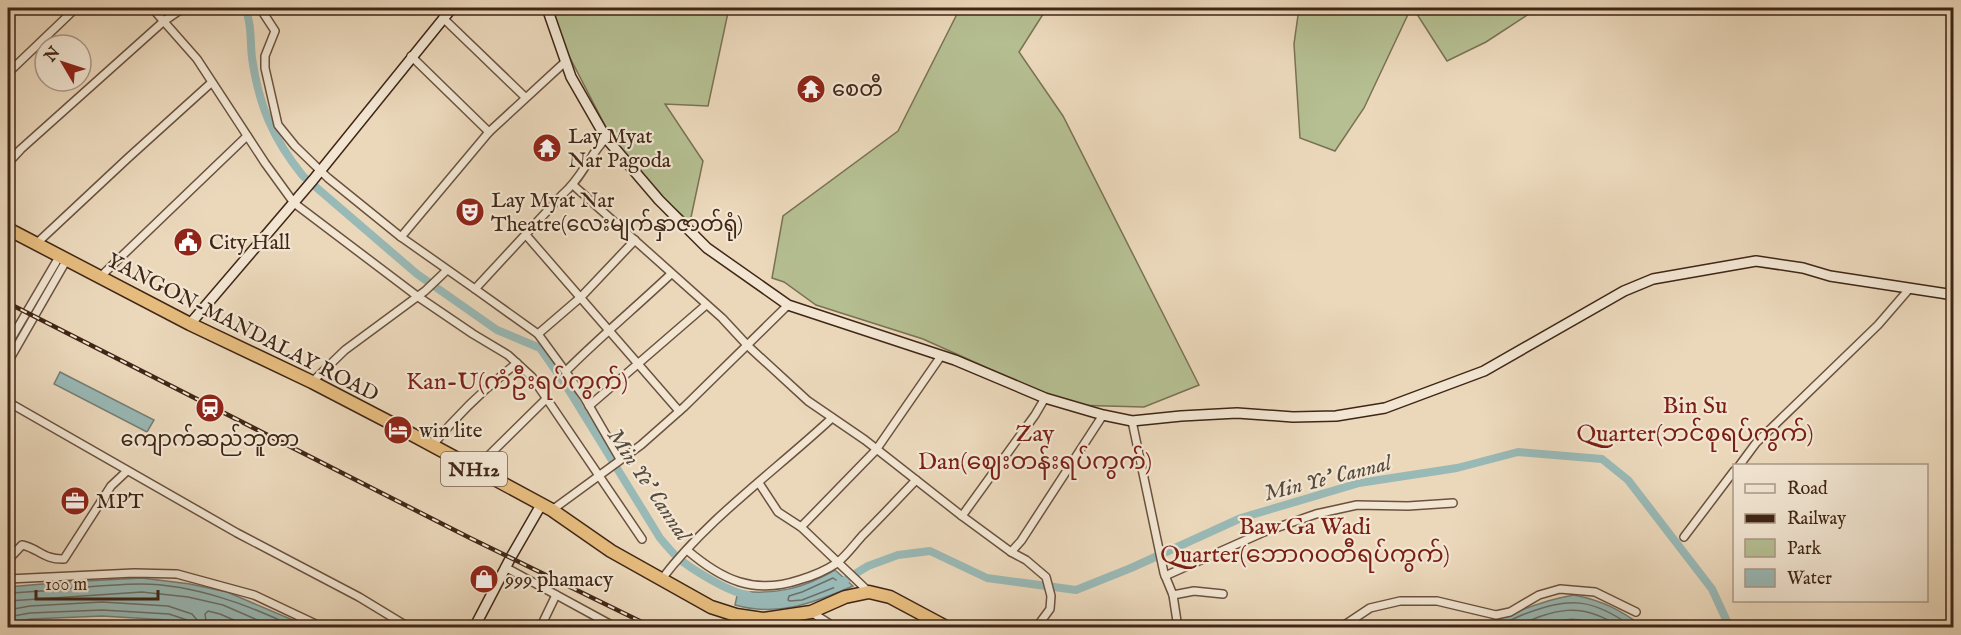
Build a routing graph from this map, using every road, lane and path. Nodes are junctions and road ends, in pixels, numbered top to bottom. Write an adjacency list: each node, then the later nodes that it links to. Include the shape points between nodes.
1 (76, 8): 11 (street)
2 (152, 8): 8 (street)
3 (183, 8): 8 (street)
4 (260, 8): 18 (street, via 275,31 265,56 265,68 278,125)
5 (452, 8): 7 (main road)
6 (547, 8): 10 (main road)
7 (443, 18): 9 (main road); 13 (street)
8 (164, 21): 12 (street); 17 (street)
9 (411, 56): 14 (street); 18 (main road)
10 (565, 62): 13 (street); 16 (main road)
11 (8, 73)
12 (212, 83): 15 (street); 25 (street)
13 (525, 97): 14 (street)
14 (489, 132): 23 (street)
15 (247, 136): 20 (street); 29 (street)
16 (606, 138): 19 (street); 36 (main road, via 658,200 707,248)
17 (8, 163)
18 (320, 172): 20 (main road); 23 (street)
19 (573, 185): 22 (street); 24 (street)
20 (297, 199): 33 (street); 37 (main road)
21 (8, 229): 25 (highway, YANGON-MANDALAY ROAD / NH12)
22 (526, 235): 31 (street); 34 (street)
23 (401, 237): 27 (street)
24 (635, 240): 28 (street); 34 (street)
25 (36, 244): 26 (highway, YANGON-MANDALAY ROAD / NH12)
26 (62, 259): 29 (highway, YANGON-MANDALAY ROAD / NH12); 40 (street); 43 (street)
27 (446, 271): 31 (street); 33 (street)
28 (671, 273): 35 (street); 38 (street)
29 (100, 277): 37 (highway, YANGON-MANDALAY ROAD / NH12)
30 (1910, 288): 32 (main road); 55 (main road, via 1756,261 1653,279 1624,291 1484,371 1385,408 1336,416 1237,413); 59 (street)
31 (476, 290): 39 (street)
32 (1953, 295)
33 (417, 296): 44 (street); 47 (street, via 345,350)
34 (581, 297): 38 (street); 39 (street)
35 (706, 304): 41 (street); 45 (street)
36 (788, 305): 41 (street); 42 (main road)
37 (190, 324): 47 (highway, YANGON-MANDALAY ROAD / NH12)
38 (609, 328): 45 (street); 46 (street)
39 (538, 334): 46 (street)
40 (8, 344)
41 (748, 346): 52 (street); 54 (street)
42 (941, 356): 48 (main road); 57 (street)
43 (8, 362)
44 (517, 363): 49 (street); 56 (street, via 455,417)
45 (639, 363): 51 (street); 52 (street)
46 (566, 372): 51 (street)
47 (312, 382): 56 (highway, YANGON-MANDALAY ROAD / NH12)
48 (1045, 398): 53 (main road); 68 (street)
49 (546, 399): 60 (street); 63 (street)
50 (8, 402): 61 (street)
51 (589, 406): 58 (street)
52 (679, 411): 58 (street)
53 (1103, 416): 55 (main road); 73 (street)
54 (832, 418): 57 (street); 65 (street)
55 (1132, 421): 77 (street)
56 (432, 446): 60 (highway, YANGON-MANDALAY ROAD / NH12)
57 (876, 450): 64 (street); 69 (street)
58 (618, 461): 63 (street)
59 (1740, 464)
60 (475, 469): 67 (highway, YANGON-MANDALAY ROAD / NH12)
61 (127, 471): 74 (street, via 111,486 64,559 55,560 21,545); 87 (street)
62 (1733, 472): 70 (street)
63 (598, 475): 67 (street); 71 (street)
64 (916, 480): 68 (street); 75 (street)
65 (759, 483): 69 (street, via 778,512); 72 (street)
66 (1453, 503): 77 (street, via 1357,505 1316,514)
67 (546, 508): 76 (main road); 79 (highway, YANGON-MANDALAY ROAD / NH12)
68 (962, 516): 73 (street)
69 (801, 527): 75 (street)
70 (1684, 537)
71 (642, 539)
72 (687, 550): 75 (street, via 730,580 762,587 786,585); 79 (street)
73 (1011, 552): 93 (street, via 1046,577 1050,609)
74 (8, 560)
75 (839, 563): 80 (street)
76 (505, 567): 82 (street); 88 (main road)
77 (1165, 574): 83 (street)
78 (8, 579): 86 (street, via 177,574 254,595)
79 (661, 580): 84 (highway, YANGON-MANDALAY ROAD / NH12, via 711,607 736,615 764,619)
80 (866, 588): 84 (highway, YANGON-MANDALAY ROAD / NH12); 92 (highway)
81 (1223, 594): 83 (street, via 1194,591)
82 (556, 595): 89 (street); 90 (street)
83 (1173, 595): 94 (street)
84 (811, 612): 91 (street)
85 (1636, 612): 95 (street, via 1595,592 1560,589 1496,615 1437,601 1400,601 1370,608)
86 (324, 627)
87 (411, 627)
88 (474, 627)
89 (537, 627)
90 (617, 627)
91 (836, 627)
92 (948, 627)
93 (1036, 627)
94 (1178, 627)
95 (1340, 627)

